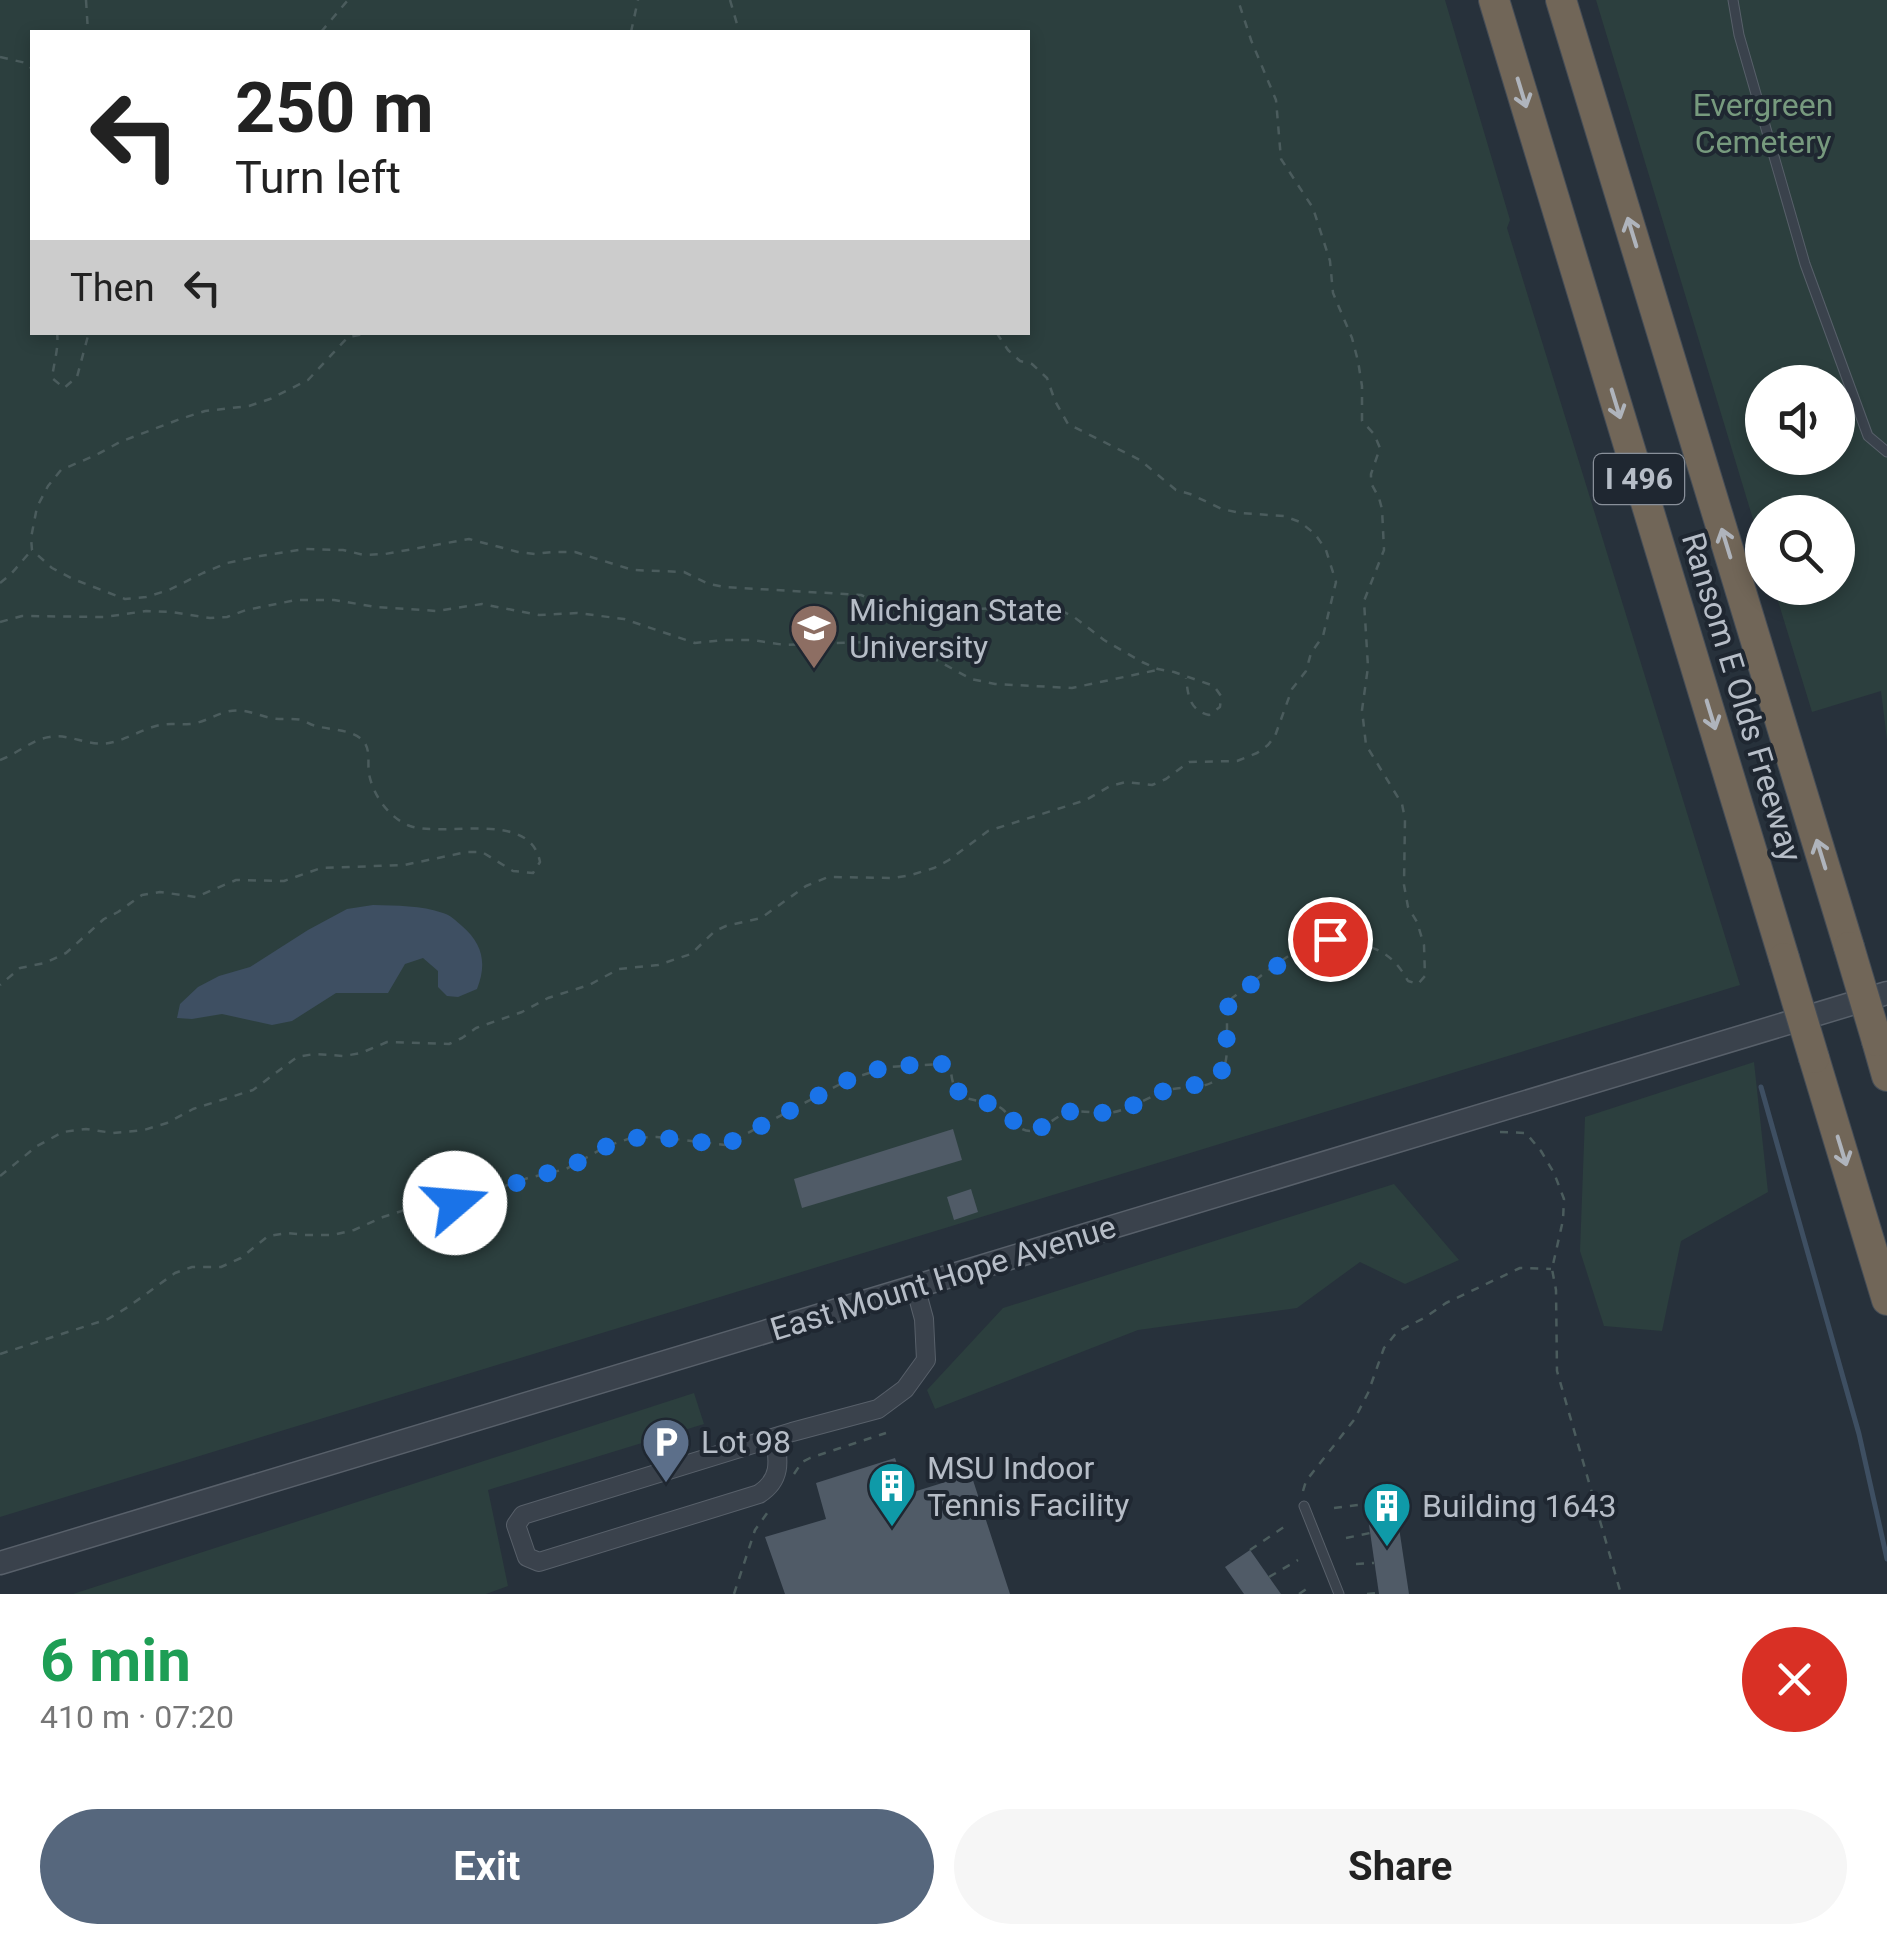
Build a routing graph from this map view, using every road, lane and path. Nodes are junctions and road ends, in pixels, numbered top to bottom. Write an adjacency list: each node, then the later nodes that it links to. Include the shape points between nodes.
1 (86, 0): 9 (path)
2 (348, 0): 10 (path)
3 (638, 0): 11 (path)
4 (730, 0): 12 (path)
5 (1238, 0): 34 (path, via 1276,100 1281,159 1313,208 1330,260 1333,293 1358,361 1362,421 1380,448 1371,484 1382,509 1384,550 1364,601 1368,667 1362,710 1366,745 1402,804 1404,885 1424,945 1425,976 1418,984 1379,950 1330,939 1308,944 1232,998 1226,1008 1228,1054 1211,1083 1167,1090 1109,1113 1067,1112 1031,1131 1020,1129 1004,1110 961,1095 942,1064 887,1066 725,1145 632,1138 566,1169 455,1203 382,1216 333,1235 268,1236 221,1266 175,1273 108,1319)
6 (1494, 0): 33 (highway, Ransom E Olds Freeway / I 496, one-way to 33, bridge)
7 (1562, 0): 28 (highway, Ransom E Olds Freeway / I 496, one-way to 7, bridge)
8 (1734, 0): 19 (lane, via 1805,264 1868,436)
9 (88, 30)
10 (323, 30)
11 (631, 30)
12 (736, 30)
13 (0, 57): 14 (path)
14 (30, 67)
15 (57, 335): 16 (path, via 52,378 64,388 78,377)
16 (88, 335)
17 (359, 335): 20 (path, via 348,337 308,380 270,399 180,419 61,470 36,506)
18 (998, 335): 30 (path, via 1020,361 1047,378 1068,424 1140,460 1176,490 1222,509 1300,522 1326,550 1336,582 1322,636 1268,745 1237,761 1189,762 1152,785 1110,786 988,832 922,872 828,877 761,918 715,931 691,954 619,969 449,1044 386,1042 361,1054 296,1058 253,1090 144,1130 63,1132)
19 (1887, 452)
20 (32, 550): 21 (path); 23 (path, via 52,568 125,599 260,556 304,549 384,554 470,540 535,554 575,552 633,570 684,572 724,587 861,595 896,610 1058,609)
21 (0, 583)
22 (0, 622): 23 (path, via 146,611 227,617 296,600 437,611 482,604 624,619 695,643 865,642 903,648 995,684 1072,688)
23 (1160, 670): 24 (path)
24 (1186, 678): 24 (path, via 1189,700 1200,712 1220,707 1214,686)
25 (0, 760): 26 (path, via 49,737 102,744 238,710 301,720 349,732 366,744 372,788 393,816 428,829 512,832 536,848 540,862 533,873 523,873 482,852 467,852 404,865 321,868 284,881 236,880 196,897 142,895 66,952 20,968)
26 (0, 985)
27 (1887, 994): 32 (street, East Mount Hope Avenue)
28 (1887, 1076)
29 (1490, 1132): 31 (path, via 1526,1133 1554,1173 1564,1200)
30 (0, 1176)
31 (1552, 1269): 40 (path, via 1520,1268 1396,1332 1354,1420 1306,1481); 57 (path, via 1557,1371)
32 (915, 1286): 36 (street, via 926,1360 905,1389 878,1409); 47 (street, East Mount Hope Avenue)
33 (1887, 1300)
34 (0, 1354)
35 (886, 1433): 37 (path, via 810,1458)
36 (775, 1438): 36 (street, via 777,1476 760,1494 540,1562 527,1557 516,1525 523,1515)
37 (793, 1476)
38 (774, 1502): 53 (path, via 755,1530)
39 (1366, 1504): 41 (path)
40 (1304, 1506): 55 (lane)
41 (1334, 1508)
42 (1284, 1527): 45 (path)
43 (1370, 1533): 44 (path)
44 (1346, 1538)
45 (1250, 1550)
46 (1298, 1560): 50 (path)
47 (0, 1562)
48 (1374, 1562): 49 (path)
49 (1356, 1564)
50 (1269, 1577)
51 (1308, 1588): 54 (path)
52 (1378, 1593): 56 (path)
53 (734, 1594)
54 (1299, 1594)
55 (1339, 1594)
56 (1366, 1594)
57 (1622, 1594)

